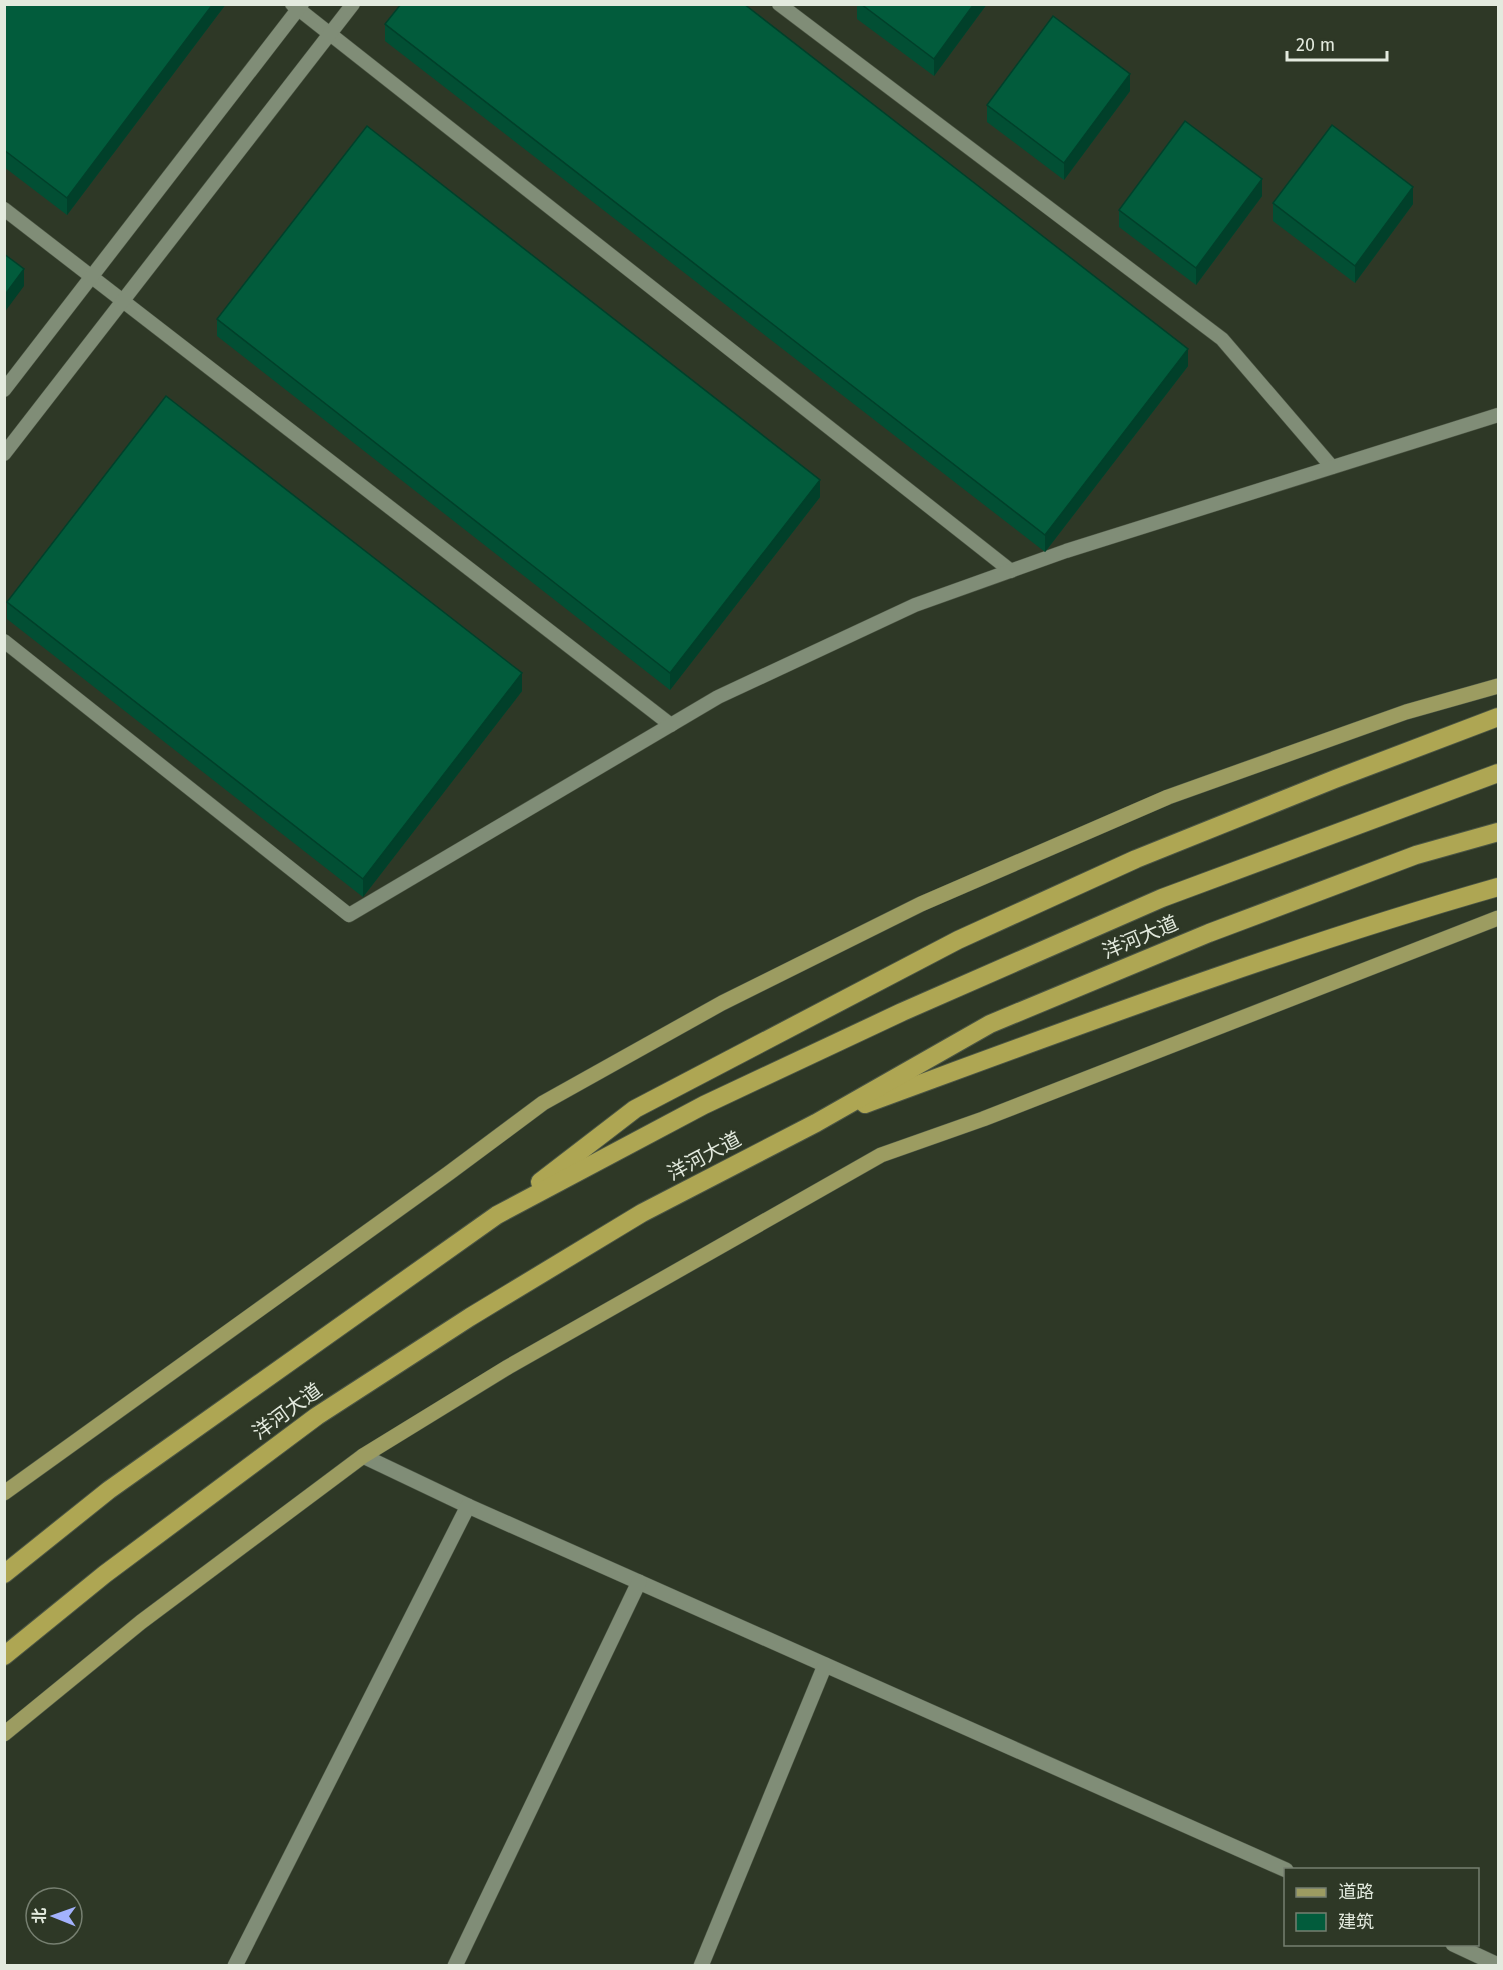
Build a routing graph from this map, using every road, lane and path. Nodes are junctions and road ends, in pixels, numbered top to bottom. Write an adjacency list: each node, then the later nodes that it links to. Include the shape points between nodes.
1 (353, 4): 4 (lane)
2 (779, 4): 11 (lane, via 1222,339)
3 (297, 6): 4 (lane); 6 (lane)
4 (330, 35): 7 (lane); 12 (lane)
5 (4, 209): 6 (lane)
6 (92, 277): 7 (lane); 8 (lane)
7 (123, 301): 10 (lane); 16 (lane)
8 (4, 390)
9 (1498, 415): 11 (lane)
10 (4, 454)
11 (1332, 467): 12 (lane)
12 (1011, 571): 16 (lane, via 915,605 718,697)
13 (4, 640): 16 (lane, via 350,915)
14 (1498, 686): 24 (main road, via 1406,712 1168,797 921,904 722,1002 543,1103)
15 (1498, 717): 22 (highway, via 1136,859 958,940 635,1109)
16 (671, 725)
17 (1498, 773): 22 (highway, 洋河大道, via 1162,898 913,1007 704,1105)
18 (1498, 832): 21 (highway, 洋河大道, via 1405,859 1209,933 990,1024)
19 (1498, 887): 21 (highway, via 1236,970)
20 (1498, 918): 23 (main road, via 881,1155 508,1367)
21 (816, 1123): 28 (highway, 洋河大道, via 642,1213 317,1416 105,1574)
22 (497, 1215): 26 (highway, 洋河大道, via 109,1490)
23 (363, 1456): 25 (street); 30 (main road, via 141,1622)
24 (4, 1493)
25 (468, 1506): 27 (street); 33 (street)
26 (4, 1574)
27 (639, 1582): 29 (street); 34 (street)
28 (4, 1656)
29 (825, 1665): 31 (street); 35 (street)
30 (4, 1734)
31 (1284, 1869)
32 (1457, 1946): 36 (street)
33 (235, 1965)
34 (455, 1965)
35 (701, 1965)
36 (1498, 1965)

